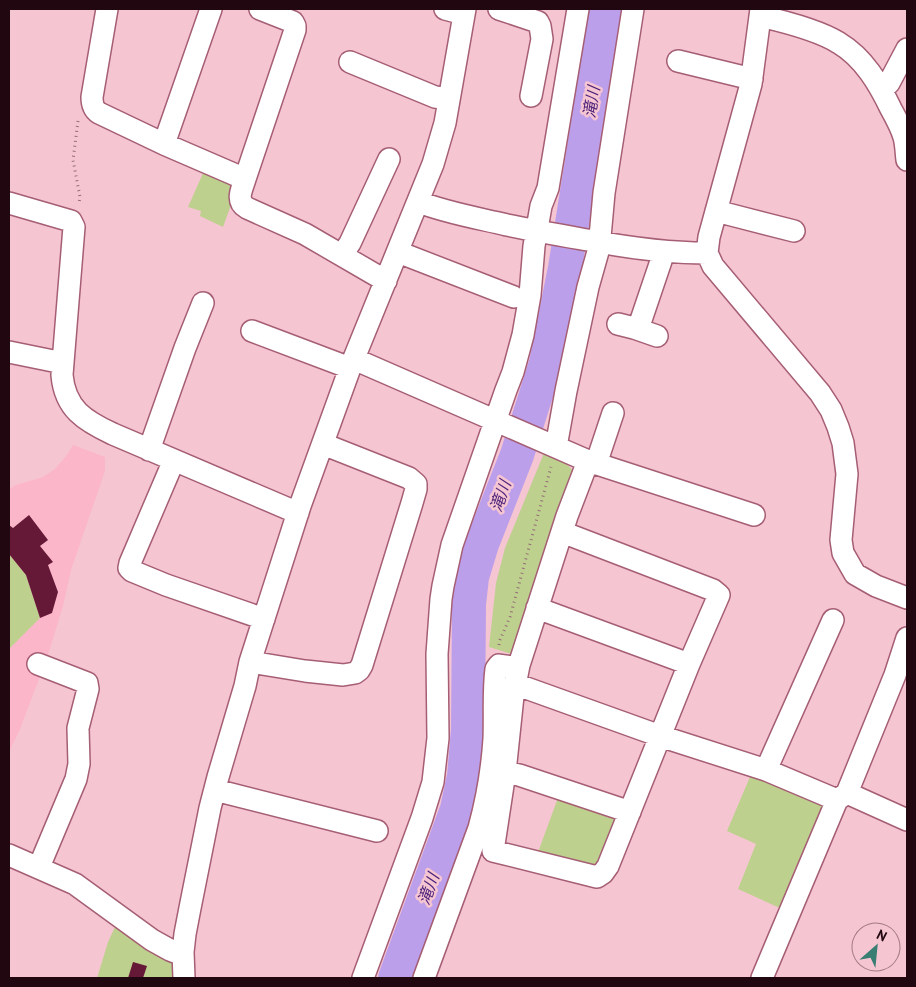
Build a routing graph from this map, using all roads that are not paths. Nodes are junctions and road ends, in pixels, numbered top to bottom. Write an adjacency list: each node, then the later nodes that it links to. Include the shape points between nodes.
1 (107, 9): 16 (street, via 92,104 99,113)
2 (211, 9): 16 (street)
3 (260, 9): 19 (street, via 293,22 295,30)
4 (500, 9): 14 (street, via 538,22 540,26 542,39)
5 (578, 9): 24 (street, via 548,188 541,206)
6 (634, 9): 25 (street)
7 (458, 11): 15 (street)
8 (760, 13): 12 (street); 13 (street, via 839,43 863,64)
9 (907, 49): 13 (street, via 889,83)
10 (678, 61): 12 (street)
11 (350, 62): 15 (street, via 435,97)
12 (752, 79): 22 (street)
13 (881, 90): 18 (street, via 904,138)
14 (531, 96)
15 (449, 98): 20 (street, via 440,145)
16 (164, 144): 19 (street)
17 (389, 159): 29 (street)
18 (907, 160)
19 (246, 179): 29 (street, via 240,199 244,206 299,231)
20 (419, 202): 24 (street); 27 (street)
21 (9, 203): 36 (street, via 71,221 74,227)
22 (716, 211): 23 (street); 28 (street)
23 (794, 231)
24 (540, 232): 25 (street); 39 (street, via 534,246 523,335)
25 (597, 242): 26 (street); 41 (street, via 599,248)
26 (663, 251): 28 (street); 33 (street)
27 (398, 252): 30 (street); 31 (street)
28 (707, 253): 48 (street, via 713,266 831,410 843,443 847,474 841,540 843,553 856,574)
29 (342, 256): 30 (street)
30 (386, 281): 37 (street)
31 (514, 297)
32 (203, 304): 42 (street)
33 (638, 330)
34 (252, 331): 37 (street)
35 (9, 352): 36 (street)
36 (63, 362): 42 (street, via 63,384 79,414 99,428)
37 (352, 364): 39 (street); 40 (street)
38 (613, 413): 44 (street)
39 (498, 422): 41 (street); 69 (street, via 447,564 438,654 438,738 433,782)
40 (323, 444): 45 (street); 53 (street, via 409,478 416,484 362,665 355,674 343,675)
41 (552, 445): 44 (street)
42 (149, 450): 43 (street)
43 (174, 460): 45 (street); 50 (street, via 129,568 166,585)
44 (592, 462): 46 (street); 47 (street)
45 (298, 513): 50 (street)
46 (754, 515)
47 (562, 532): 49 (street); 55 (street, via 719,595)
48 (907, 598)
49 (538, 608): 55 (street); 56 (street)
50 (264, 619): 53 (street)
51 (833, 620): 58 (street)
52 (907, 638): 61 (street, via 886,697)
53 (250, 662): 60 (street)
54 (38, 664): 66 (street, via 87,683 88,689 78,728 76,779)
55 (689, 664): 57 (street)
56 (511, 672): 57 (street); 59 (street); 70 (street, via 496,669 494,738 484,811)
57 (660, 736): 58 (street); 62 (street)
58 (766, 770): 61 (street)
59 (505, 772): 62 (street); 62 (street, via 493,851 597,877 608,866)
60 (215, 790): 64 (street); 67 (street)
61 (842, 797): 63 (street); 71 (street)
62 (630, 812)
63 (907, 820)
64 (377, 831)
65 (9, 855): 66 (street)
66 (39, 867): 67 (street, via 82,888 170,950)
67 (183, 952): 68 (street)
68 (184, 978)
69 (363, 978)
70 (424, 978)
71 (762, 978)

